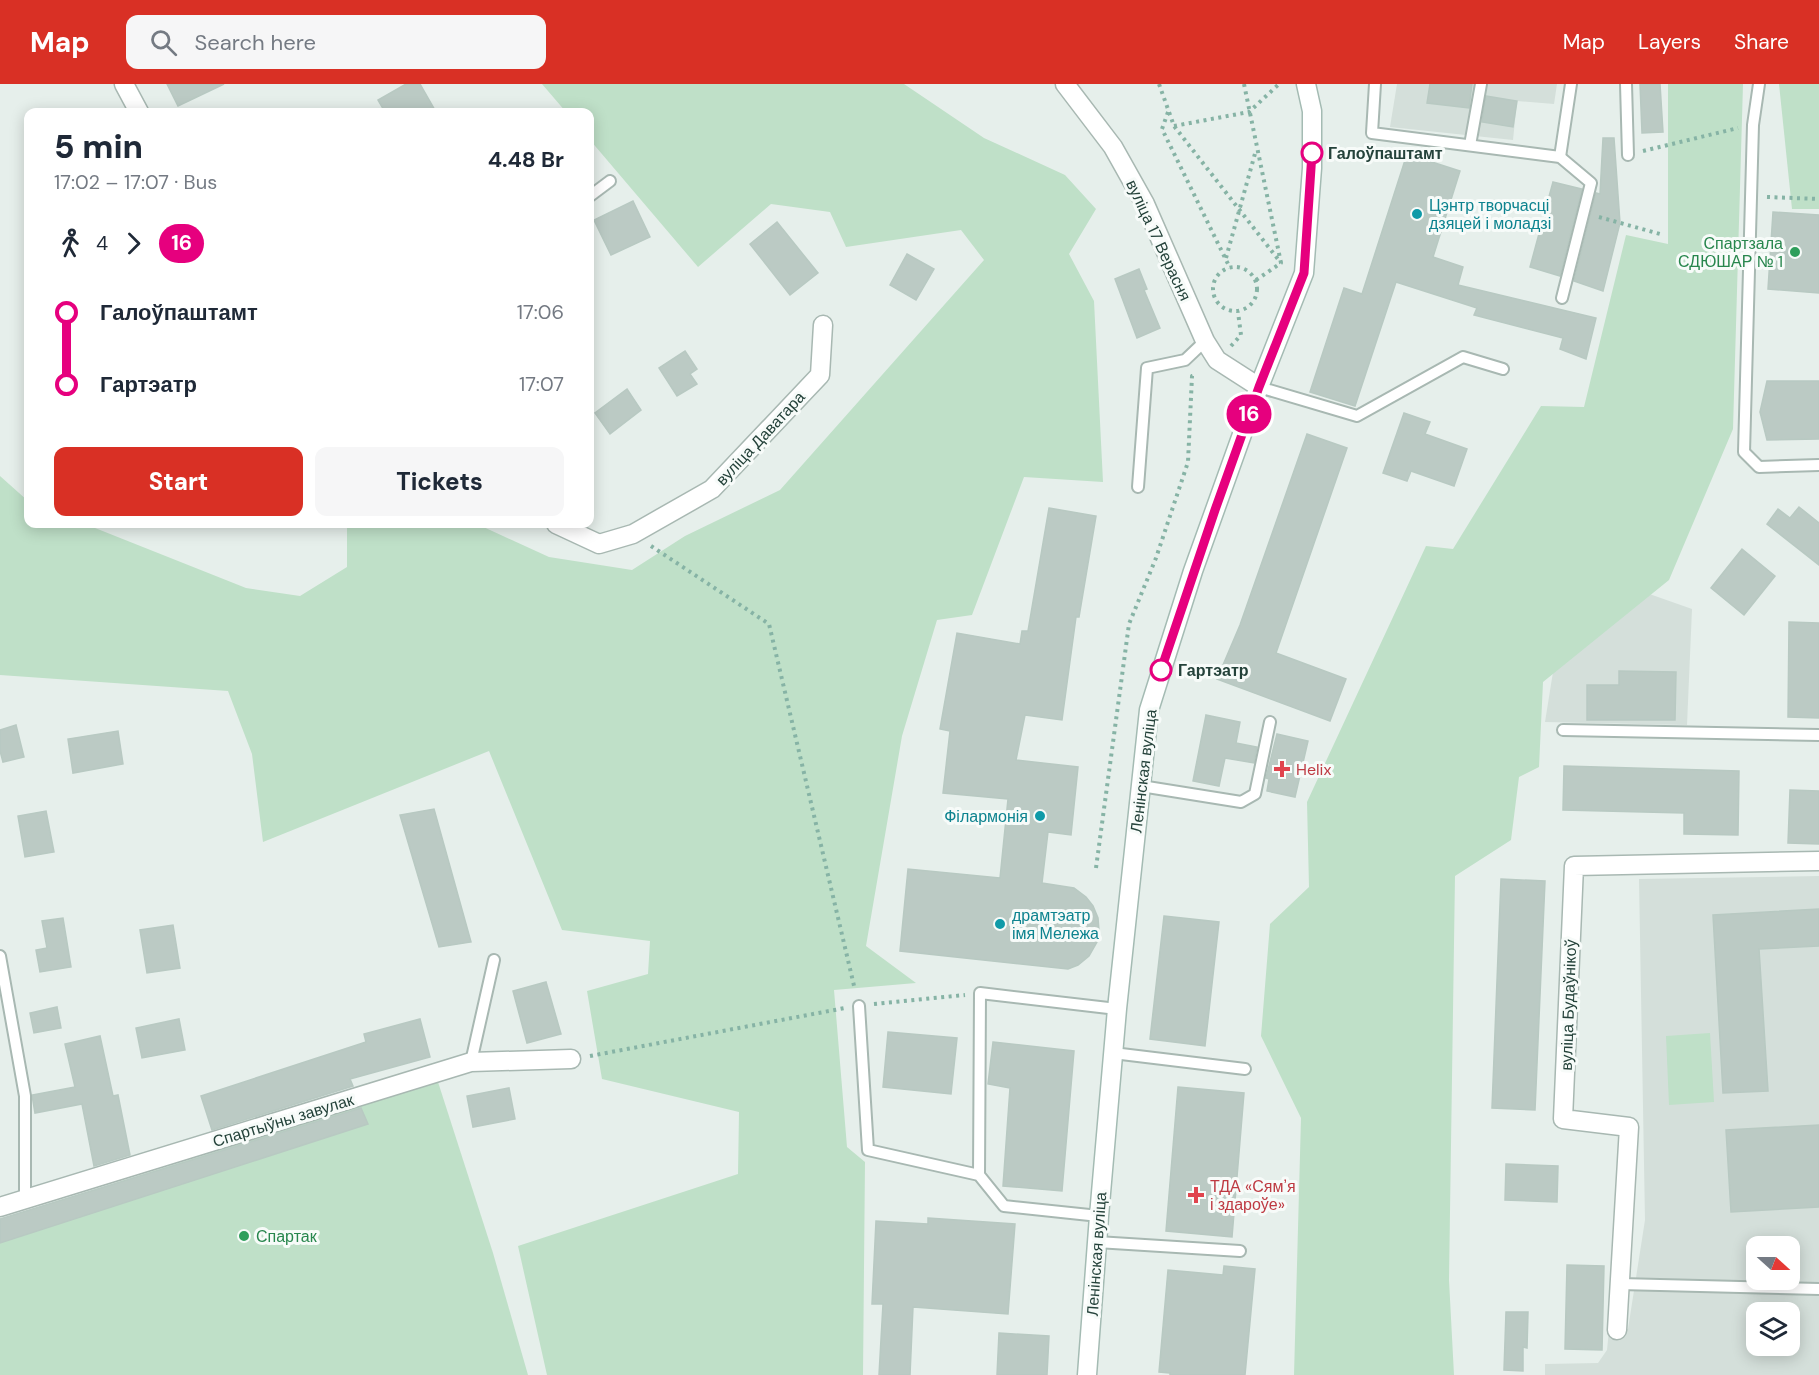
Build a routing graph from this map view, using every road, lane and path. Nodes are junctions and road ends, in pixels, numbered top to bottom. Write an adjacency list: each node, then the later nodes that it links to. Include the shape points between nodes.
1 (124, 84): 12 (street)
2 (1065, 84): 35 (street, вуліца 17 Верасня, via 1113,147 1145,204)
3 (1159, 84): 13 (path)
4 (1244, 84): 14 (path)
5 (1279, 84): 14 (path)
6 (1306, 84): 38 (street, Ленінская вуліца, via 1312,111 1312,168 1304,273)
7 (1375, 84): 17 (lane, via 1372,133)
8 (1481, 84): 17 (lane)
9 (1570, 84): 20 (lane)
10 (1626, 84): 19 (lane)
11 (1759, 84): 15 (lane)
12 (137, 108)
13 (1169, 111): 16 (path); 28 (path, via 1162,129)
14 (1249, 111): 16 (path); 18 (path)
15 (1753, 125): 19 (path); 23 (lane)
16 (1174, 126): 25 (path)
17 (1470, 145): 20 (lane)
18 (1257, 148): 25 (path); 29 (path)
19 (1628, 155)
20 (1560, 157): 26 (lane, via 1591,183)
21 (610, 181): 22 (lane)
22 (594, 193)
23 (1752, 197): 24 (path); 39 (lane, via 1744,452 1759,467)
24 (1819, 199)
25 (1238, 208): 28 (path); 29 (path)
26 (1583, 212): 27 (path); 32 (lane)
27 (1660, 234)
28 (1226, 259): 30 (path)
29 (1281, 263): 31 (path)
30 (1230, 267): 31 (path, via 1245,269); 33 (path, via 1217,276 1213,291 1219,305)
31 (1256, 280): 33 (path, via 1255,300)
32 (1562, 298)
33 (1238, 312): 36 (path, via 1241,335)
34 (823, 325): 42 (street, вуліца Даватара, via 820,375 712,489)
35 (1205, 341): 36 (street, вуліца 17 Верасня); 40 (lane, via 1185,360 1147,368)
36 (1217, 360): 38 (street, вуліца 17 Верасня); 48 (path, via 1192,376 1188,462 1129,624)
37 (1503, 369): 38 (lane, via 1462,357 1357,416)
38 (1259, 387): 46 (street, Ленінская вуліца, via 1193,571 1149,710)
39 (1819, 465)
40 (1138, 488)
41 (565, 528): 42 (street, вуліца Даватара, via 599,544)
42 (633, 534): 52 (path, via 769,624)
43 (1270, 722): 46 (lane, via 1255,794 1241,802)
44 (1563, 730): 45 (lane)
45 (1819, 735)
46 (1141, 786): 53 (street, Ленінская вуліца)
47 (1819, 861): 64 (street, вуліца Будаўнікоў, via 1574,866 1563,1119 1629,1127)
48 (1096, 868)
49 (0, 956): 59 (lane, via 25,1096)
50 (494, 960): 56 (lane)
51 (980, 993): 52 (path); 53 (lane); 58 (lane)
52 (859, 1006): 55 (path); 58 (lane, via 868,1150)
53 (1117, 1009): 54 (street, Ленінская вуліца)
54 (1113, 1053): 57 (lane); 61 (street, Ленінская вуліца)
55 (571, 1059): 56 (street, Спартыўны завулак)
56 (471, 1062): 59 (street, Спартыўны завулак)
57 (1245, 1069)
58 (979, 1175): 61 (lane, via 1004,1206)
59 (24, 1200): 60 (street, Спартыўны завулак)
60 (0, 1207)
61 (1099, 1216): 62 (street, Ленінская вуліца)
62 (1097, 1242): 63 (lane); 67 (street, Ленінская вуліца)
63 (1240, 1251)
64 (1620, 1284): 65 (lane); 66 (street, вуліца Будаўнікоў)
65 (1819, 1289)
66 (1617, 1330)
67 (1087, 1375)

